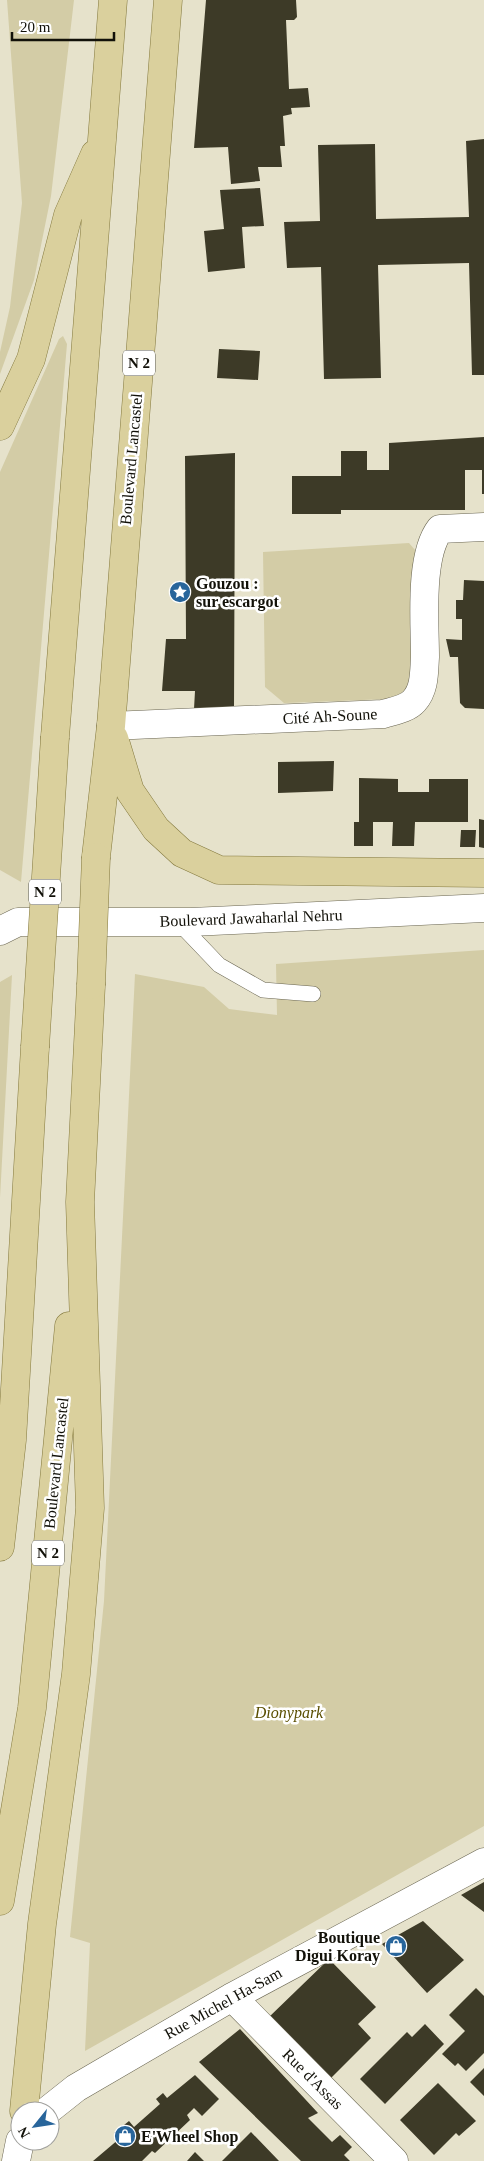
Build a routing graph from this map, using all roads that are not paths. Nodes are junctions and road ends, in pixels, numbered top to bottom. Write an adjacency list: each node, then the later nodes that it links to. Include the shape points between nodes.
1 (113, 0): 3 (main road, N 2)
2 (168, 0): 6 (main road, Boulevard Lancastel / N 2)
3 (104, 134): 4 (main road, via 68,215 31,359); 13 (main road, N 2, bridge, via 55,737 12,1440)
4 (0, 426)
5 (484, 527): 6 (street, Cité Ah-Soune, via 440,529 433,538 427,559 424,672 421,691 414,702 383,714)
6 (111, 726): 7 (main road, via 130,791 156,829 182,853 219,870); 12 (main road, Boulevard Lancastel / N 2, bridge, via 96,858)
7 (484, 873)
8 (484, 908): 10 (street, Boulevard Jawaharlal Nehru)
9 (6, 922): 10 (street, Boulevard Jawaharlal Nehru)
10 (178, 922): 11 (lane, via 219,965 263,990)
11 (313, 994)
12 (80, 1202): 15 (main road, Boulevard Lancastel / N 2, via 32,1708); 17 (main road, via 90,1508 76,1674 42,1924)
13 (0, 1547)
14 (484, 1862): 16 (street, Rue Michel Ha-Sam)
15 (0, 1901)
16 (232, 1997): 18 (street, Rue Michel Ha-Sam, via 76,2088); 19 (street, Rue d'Assas)
17 (25, 2101)
18 (60, 2101)
19 (394, 2161)

